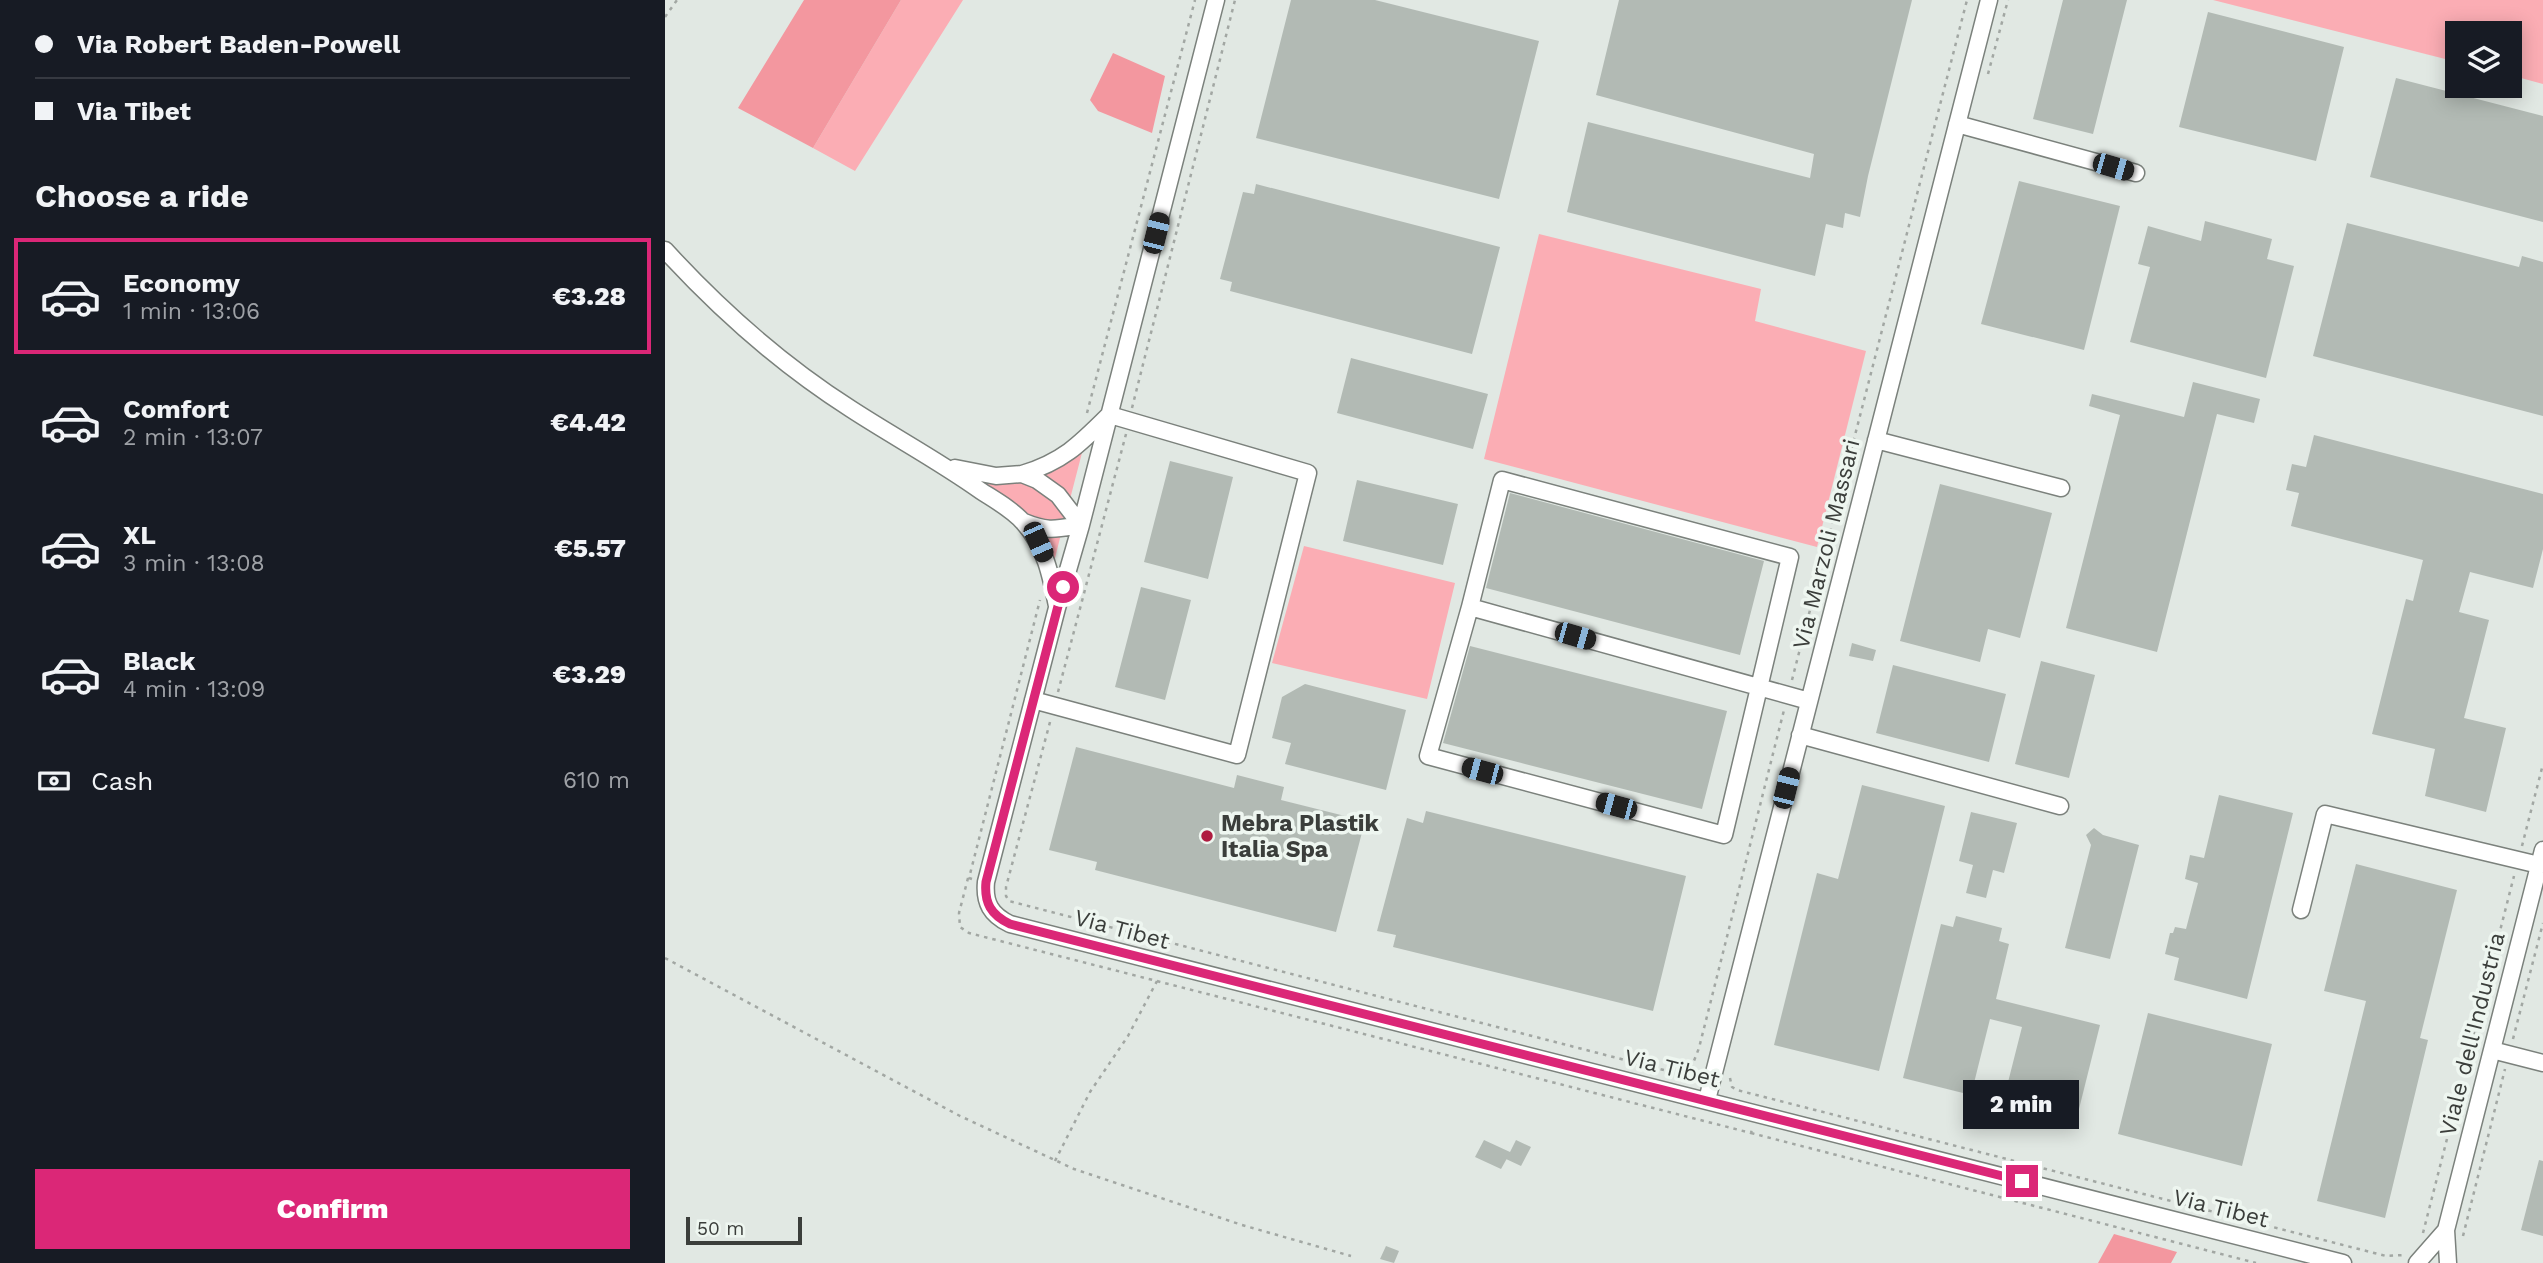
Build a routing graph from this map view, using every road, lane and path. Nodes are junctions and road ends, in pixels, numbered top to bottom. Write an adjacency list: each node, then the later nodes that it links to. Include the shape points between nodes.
1 (677, 0): 5 (path)
2 (1216, 0): 10 (street)
3 (1989, 0): 7 (street, Via Marzoli Massari)
4 (2008, 0): 6 (path)
5 (665, 17)
6 (1987, 77)
7 (1957, 124): 8 (street); 11 (street, Via Marzoli Massari)
8 (2136, 173)
9 (665, 250): 12 (street, via 728,314 798,372)
10 (1110, 415): 13 (street, via 1053,463); 16 (street); 20 (street, via 1308,473 1237,755)
11 (1876, 440): 14 (street); 21 (street, Via Marzoli Massari)
12 (946, 466): 13 (street, via 996,476); 15 (street)
13 (1022, 474): 16 (street, via 1058,495)
14 (2061, 488)
15 (1024, 522): 16 (street, via 1051,531); 18 (street, via 1047,563)
16 (1081, 525): 18 (street)
17 (1470, 607): 19 (street); 19 (street, via 1502,480 1790,557); 19 (street, via 1428,756 1724,835)
18 (1057, 608): 20 (street)
19 (1758, 687): 21 (street)
20 (1033, 700): 31 (street, Via Tibet, via 986,882 986,900 993,912 1010,924)
21 (1809, 701): 22 (street, Via Marzoli Massari)
22 (1800, 735): 24 (street); 37 (street, Via Marzoli Massari)
23 (2543, 764): 26 (path)
24 (2060, 806)
25 (2541, 858): 26 (street); 33 (street, Viale dell'Industria)
26 (2518, 860): 28 (street, via 2325,814); 42 (path)
27 (968, 878): 32 (path, via 958,919 964,931)
28 (2301, 909)
29 (2543, 923): 34 (path)
30 (665, 958): 40 (path, via 949,1111)
31 (1165, 964): 32 (path); 37 (street, Via Tibet)
32 (1157, 982): 39 (path); 40 (path, via 1090,1092)
33 (2492, 1049): 34 (street); 41 (street, Viale dell'Industria)
34 (2509, 1054): 35 (street); 43 (path)
35 (2543, 1063)
36 (1730, 1076): 45 (path, via 1732,1087 1760,1096 2386,1255)
37 (1707, 1100): 38 (street, Via Tibet)
38 (1756, 1112): 39 (path); 47 (street, Via Tibet)
39 (1751, 1133): 46 (path)
40 (1055, 1161): 44 (path, via 1242,1225)
41 (2446, 1230): 45 (street, Viale dell'Industria); 48 (street, Viale dell'Industria)
42 (2421, 1239)
43 (2461, 1244)
44 (1351, 1256)
45 (2414, 1258)
46 (2256, 1263)
47 (2343, 1263)
48 (2448, 1263)

